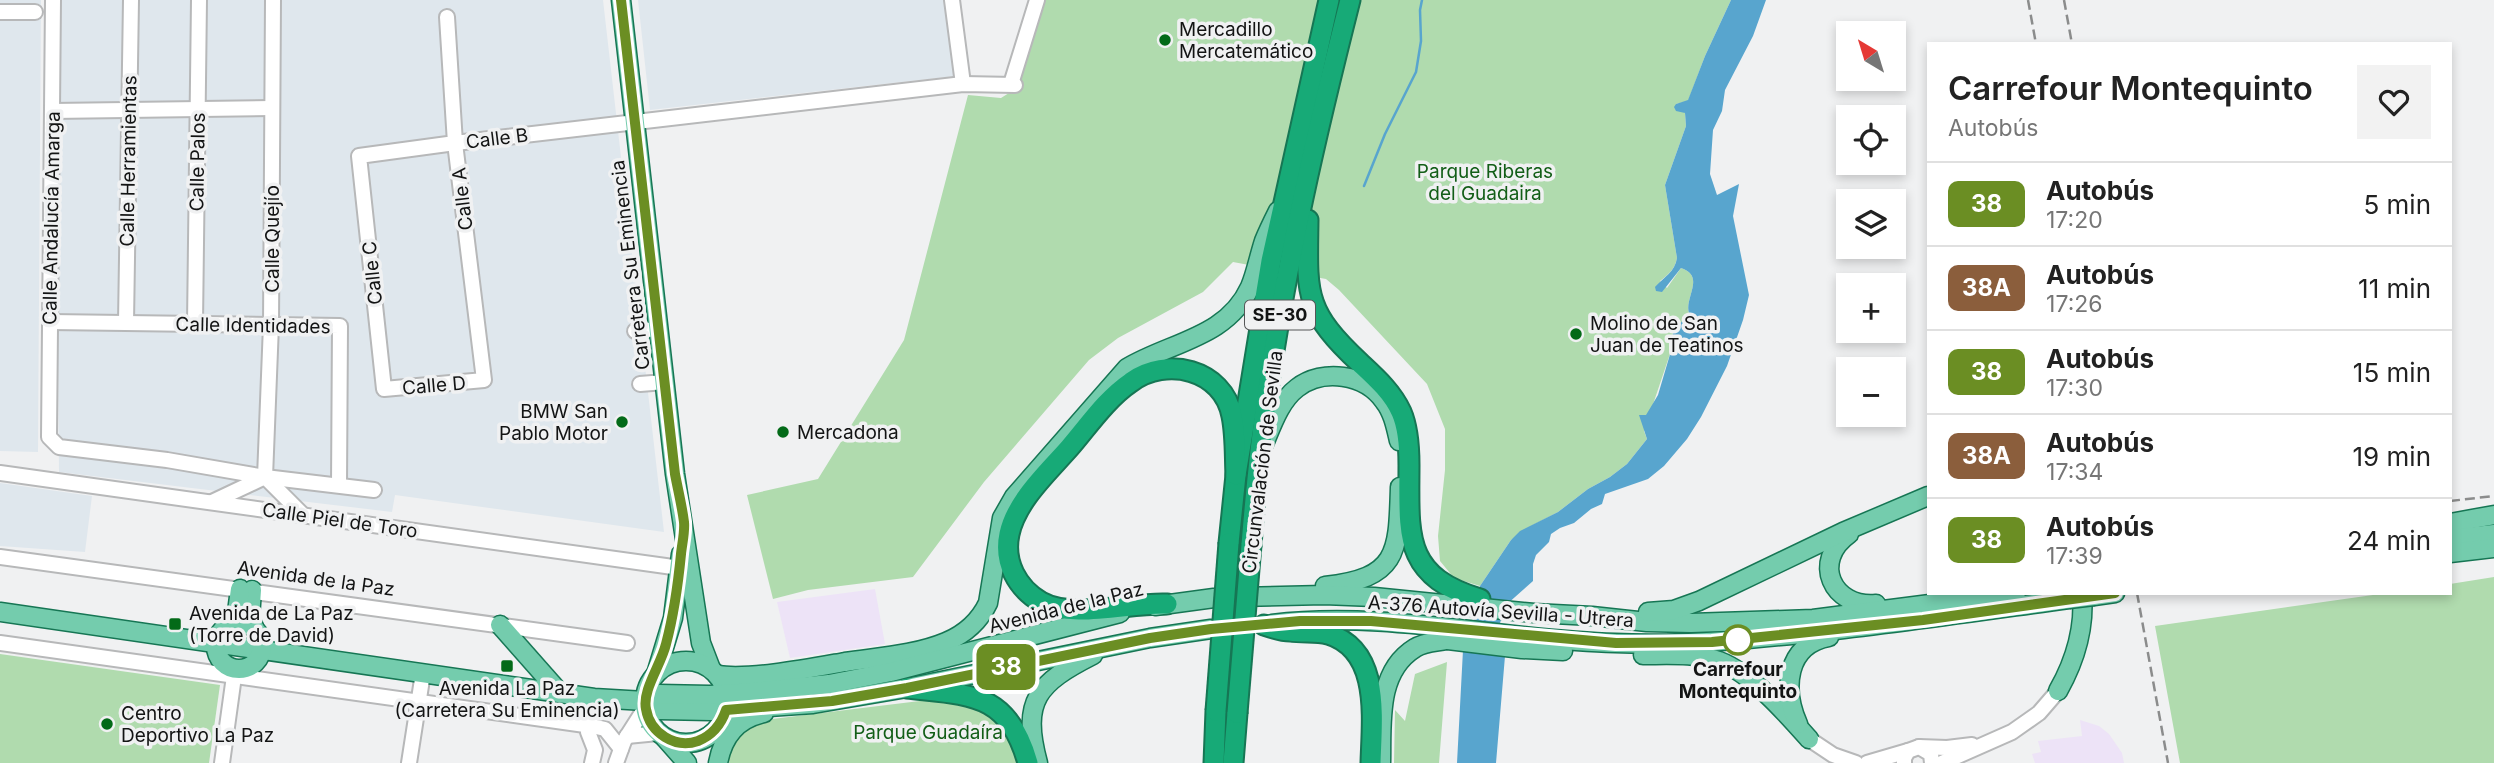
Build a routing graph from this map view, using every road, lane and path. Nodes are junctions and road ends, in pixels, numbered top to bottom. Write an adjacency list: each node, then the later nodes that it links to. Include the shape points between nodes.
1 (53, 0): 17 (street, Calle Andalucía Amarga)
2 (131, 0): 16 (street, Calle Herramientas)
3 (199, 0): 15 (street, Calle Palos)
4 (273, 0): 14 (street, Calle Quejío)
5 (621, 0): 18 (main road, Carretera Su Eminencia)
6 (952, 0): 13 (street)
7 (1037, 0): 13 (street, Calle B, via 1013,85)
8 (1329, 0): 22 (highway, Circunvalación de Sevilla / SE-30)
9 (1350, 0): 21 (highway, Circunvalación de Sevilla / SE-30)
10 (0, 12): 11 (street)
11 (35, 12)
12 (447, 17): 19 (street, Calle A)
13 (963, 84): 18 (street, Calle B)
14 (272, 108): 15 (street); 26 (street, Calle Quejío)
15 (198, 109): 16 (street); 25 (street, Calle Palos)
16 (129, 110): 17 (street); 24 (street, Calle Herramientas)
17 (52, 111): 23 (street, Calle Andalucía Amarga)
18 (635, 121): 19 (street, Calle B); 27 (main road, Carretera Su Eminencia)
19 (455, 143): 20 (street, Calle B); 29 (street, Calle A)
20 (359, 156): 32 (street, Calle C)
21 (1308, 177): 34 (highway, Circunvalación de Sevilla / SE-30); 59 (highway, via 1306,257 1312,305 1402,412 1409,443 1413,547 1431,575)
22 (1282, 202): 36 (highway, Circunvalación de Sevilla / SE-30); 80 (main road, via 1237,309 1194,339 1127,368 1107,388 1002,518 992,589 982,615 957,637)
23 (50, 322): 24 (street, Calle Identidades); 33 (street, Calle Andalucía Amarga)
24 (126, 323): 25 (street, Calle Identidades)
25 (195, 324): 26 (street, Calle Identidades)
26 (271, 325): 37 (street, Calle Quejío); 38 (street, Calle Identidades, via 340,326)
27 (659, 329): 28 (street); 30 (main road, Carretera Su Eminencia)
28 (635, 331)
29 (484, 380): 32 (street, Calle D)
30 (665, 382): 31 (street); 46 (main road, Carretera Su Eminencia)
31 (640, 384)
32 (384, 389)
33 (49, 437): 37 (street, Calle Piel de Toro, via 59,447)
34 (1259, 453): 55 (main road, via 1284,402 1296,389 1332,376 1361,382 1385,401 1400,448 1399,527 1386,563 1367,578 1347,584 1280,590); 111 (highway, Circunvalación de Sevilla / SE-30, bridge)
35 (0, 473): 41 (street, Calle Piel de Toro)
36 (1236, 475): 61 (highway, via 1227,403 1208,379 1180,368 1163,368 1131,381 1110,400 1024,500 1013,520 1007,551 1010,566 1027,592 1043,603 1079,609); 110 (highway, Circunvalación de Sevilla / SE-30, bridge)
37 (265, 477): 38 (street, Calle Piel de Toro); 41 (street); 42 (street)
38 (340, 485): 39 (street, Calle Piel de Toro)
39 (374, 490)
40 (1927, 496): 44 (main road)
41 (211, 502): 42 (street, Calle Piel de Toro)
42 (303, 515): 52 (street, Calle Piel de Toro)
43 (2494, 515): 45 (main road)
44 (1866, 522): 60 (main road, via 1839,541 1830,558 1832,581 1842,595 1870,605); 64 (main road, via 1681,608)
45 (2452, 523)
46 (684, 524): 52 (main road, Carretera Su Eminencia); 84 (main road, Carretera Su Eminencia, via 701,643)
47 (2494, 534): 48 (main road)
48 (2452, 539)
49 (2494, 548): 50 (main road)
50 (2452, 553)
51 (0, 556): 53 (street, Avenida de la Paz)
52 (680, 568): 86 (main road, Carretera Su Eminencia, via 673,618)
53 (246, 590): 66 (main road); 67 (street, Avenida de la Paz); 69 (main road)
54 (2000, 595): 60 (main road, A-376 Autovía Sevilla - Utrera)
55 (1272, 596): 57 (main road); 59 (main road, A-376 Autovía Sevilla - Utrera)
56 (2082, 596): 65 (main road, A-376 Autovía Sevilla - Utrera); 89 (main road, via 2079,640)
57 (1237, 597)
58 (1214, 598): 61 (main road, Avenida de la Paz)
59 (1466, 600): 64 (main road, A-376 Autovía Sevilla - Utrera)
60 (1954, 601): 64 (main road, A-376 Autovía Sevilla - Utrera, via 1763,622 1647,622)
61 (1167, 604): 62 (main road, Avenida de la Paz)
62 (1128, 611): 80 (main road); 88 (main road, Avenida de la Paz, via 891,673)
63 (0, 612): 75 (main road, Avenida de la Paz)
64 (1592, 616)
65 (1923, 620): 73 (main road, A-376 Autovía Sevilla - Utrera); 97 (main road, via 1808,645 1794,662 1788,683 1790,705)
66 (231, 624): 69 (main road); 75 (main road)
67 (500, 625): 72 (main road)
68 (1259, 626): 71 (main road, via 1300,621); 112 (highway, via 1327,634 1346,643 1370,681)
69 (254, 627): 79 (main road)
70 (1211, 629): 78 (main road)
71 (1447, 634): 77 (main road); 113 (main road, via 1415,647 1389,677 1383,696)
72 (520, 636): 76 (street); 90 (main road)
73 (1712, 642): 77 (main road, A-376 Autovía Sevilla - Utrera); 81 (main road, via 1669,649)
74 (0, 643): 83 (street)
75 (216, 643): 79 (main road, Avenida de la Paz); 83 (main road, via 218,656)
76 (627, 643)
77 (1523, 643): 81 (main road)
78 (1111, 646): 87 (main road, Avenida de la Paz); 109 (main road, via 1061,671 1035,701 1032,743)
79 (262, 650): 83 (main road, via 250,667); 85 (main road, Avenida de la Paz)
80 (918, 650): 82 (main road)
81 (1559, 651): 97 (main road, via 1717,660 1741,671)
82 (859, 660): 84 (main road, via 734,676); 88 (main road)
83 (235, 672): 91 (street); 102 (street)
84 (714, 672): 86 (main road, via 683,661); 92 (main road, Carretera Su Eminencia)
85 (423, 673): 90 (main road, Avenida de la Paz); 91 (street)
86 (656, 674): 94 (main road, Carretera Su Eminencia, via 646,691)
87 (907, 688): 93 (main road, Avenida de la Paz); 108 (highway, via 978,698 999,710 1013,727)
88 (765, 691): 92 (main road, Avenida de la Paz)
89 (2058, 691): 100 (street, via 2025,724)
90 (560, 693): 94 (main road, Avenida de la Paz)
91 (419, 702): 99 (street, via 605,729); 103 (street)
92 (726, 702): 93 (main road, Avenida de la Paz); 94 (main road, Avenida de la Paz, via 659,710); 96 (main road)
93 (813, 704): 107 (main road, via 741,722 722,744)
94 (645, 705): 98 (main road, via 652,726); 99 (street)
95 (589, 721): 104 (street, via 595,750)
96 (717, 729): 98 (main road, via 693,743 678,743); 107 (main road)
97 (1805, 734): 114 (street, via 1833,755)
98 (662, 735): 99 (street); 106 (main road)
99 (624, 742): 105 (street)
100 (1981, 744): 101 (street); 117 (street)
101 (1910, 754): 115 (street); 116 (street, via 1931,754)
102 (222, 763)
103 (409, 763)
104 (592, 763)
105 (616, 763)
106 (687, 763)
107 (716, 763)
108 (1028, 763)
109 (1038, 763)
110 (1214, 763)
111 (1233, 763)
112 (1371, 763)
113 (1381, 763)
114 (1856, 763)
115 (1867, 763)
116 (1933, 763)
117 (1942, 763)

